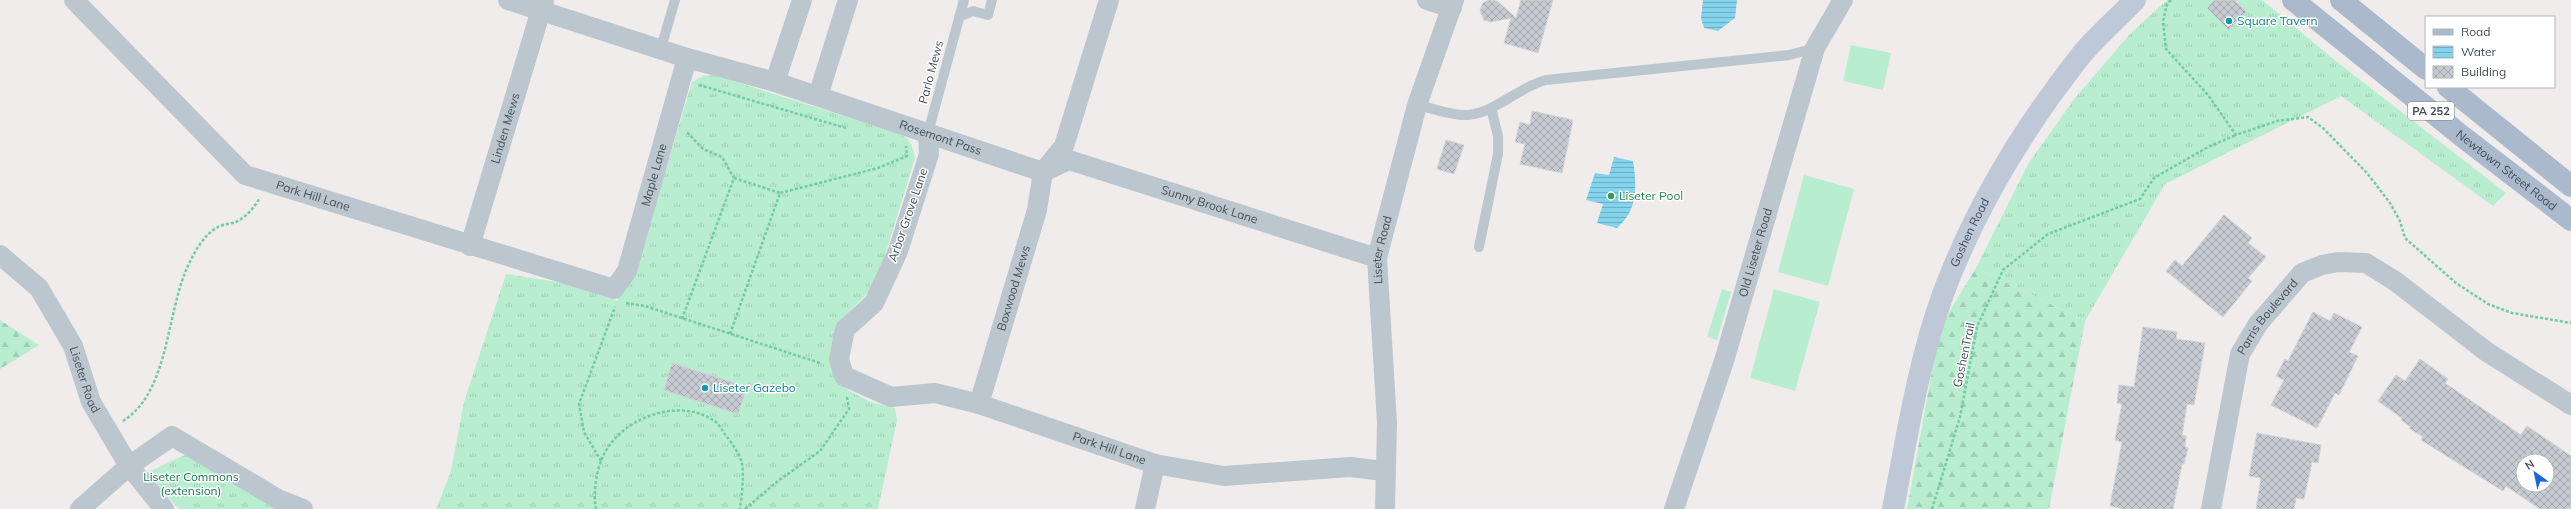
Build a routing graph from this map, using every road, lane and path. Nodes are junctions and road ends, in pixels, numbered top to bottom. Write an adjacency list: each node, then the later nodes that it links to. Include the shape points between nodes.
1 (74, 0): 39 (street, Park Hill Lane, via 245,175)
2 (508, 0): 16 (street)
3 (675, 0): 18 (lane)
4 (802, 0): 22 (street)
5 (848, 0): 25 (street)
6 (964, 0): 17 (lane, Parlo Mews)
7 (992, 0): 17 (lane, via 988,15 973,11)
8 (1109, 0): 33 (street, via 1064,146)
9 (1427, 0): 15 (street)
10 (1843, 0): 19 (street, Old Liseter Road)
11 (2135, 0): 64 (main road, Goshen Road, via 2083,53 2021,139 1972,229 1943,294 1919,378)
12 (2171, 0): 31 (path, via 2167,4 2163,21 2166,49 2208,95)
13 (2293, 0): 38 (main road, Newtown Street Road / PA 252, via 2462,137)
14 (2341, 0): 21 (main road)
15 (1453, 4): 26 (street, Liseter Road)
16 (543, 5): 18 (street, Rosemont Pass); 39 (street, Linden Mews)
17 (959, 17): 30 (lane, Parlo Mews)
18 (661, 48): 20 (street, Rosemont Pass)
19 (1815, 48): 27 (lane, via 1789,55 1546,80 1532,84); 63 (street, Old Liseter Road, via 1724,361)
20 (687, 58): 22 (street, Rosemont Pass); 43 (street, Maple Lane)
21 (2425, 68)
22 (775, 82): 25 (street, Rosemont Pass)
23 (695, 84): 29 (path)
24 (2449, 88): 35 (main road, PA 252)
25 (818, 96): 30 (street, Rosemont Pass)
26 (1417, 105): 27 (lane, via 1466,115); 42 (street, Liseter Road)
27 (1491, 108): 40 (lane, via 1498,136 1498,154)
28 (686, 128): 34 (path, via 687,133 703,150 722,157)
29 (853, 130)
30 (928, 133): 33 (street, Rosemont Pass); 47 (street, Arbor Grove Lane, via 929,154 898,251 874,303 845,329 839,359)
31 (2236, 135): 45 (path, GoshenTrail, via 2276,121 2308,117 2367,173 2390,203 2400,221 2405,238 2456,283 2488,304 2512,313); 65 (path, GoshenTrail, via 2208,147 2154,178 2140,199 2048,234 2003,270 1977,327 1960,417)
32 (905, 145): 36 (path, via 907,156 878,168)
33 (1043, 172): 42 (street, Sunny Brook Lane, via 1069,160); 48 (street, Boxwood Mews, via 1037,210)
34 (734, 178): 36 (path); 44 (path)
35 (2571, 186)
36 (780, 193): 46 (path)
37 (259, 199): 50 (path, via 253,210 236,222 218,227 202,240 187,268 151,392 136,413)
38 (2571, 220)
39 (470, 246): 43 (street, Park Hill Lane)
40 (1479, 247)
41 (0, 256): 53 (street, Liseter Road, via 39,288 73,346 91,402)
42 (1378, 258): 54 (street, Liseter Road, via 1387,423)
43 (618, 298): 44 (path); 51 (path, via 579,404 584,432)
44 (682, 319): 46 (path)
45 (2571, 323)
46 (730, 334): 47 (path, via 816,361 832,367)
47 (844, 376): 48 (street, Park Hill Lane, via 890,397 935,394); 60 (path, via 849,409 820,451)
48 (979, 404): 52 (street, Park Hill Lane)
49 (2571, 405): 66 (street, Parris Boulevard, via 2487,352 2395,281 2366,263 2338,262 2322,265 2302,273 2258,324 2240,354)
50 (117, 424)
51 (601, 460): 58 (path, via 594,499); 59 (path, via 616,436 638,421 666,410 694,412 714,420 742,462)
52 (1155, 464): 54 (street, Park Hill Lane, via 1224,476 1350,467); 61 (street)
53 (129, 466): 55 (street); 56 (street, Liseter Road); 57 (street, via 172,436 278,499)
54 (1384, 471): 62 (street, Liseter Road)
55 (80, 509)
56 (164, 509)
57 (303, 509)
58 (596, 509)
59 (740, 509)
60 (745, 509)
61 (1145, 509)
62 (1385, 509)
63 (1674, 509)
64 (1893, 509)
65 (1932, 509)
66 (2211, 509)

